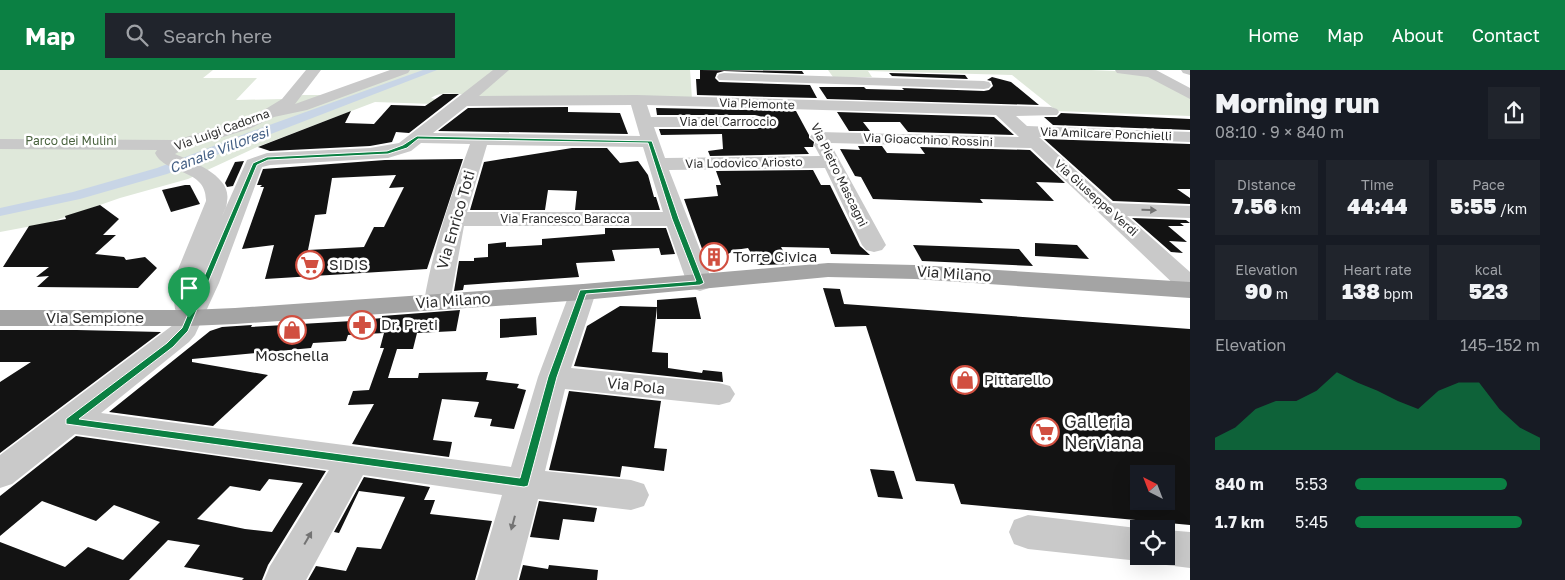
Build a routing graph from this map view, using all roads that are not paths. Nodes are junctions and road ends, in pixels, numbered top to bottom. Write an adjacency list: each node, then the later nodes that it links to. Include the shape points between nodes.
1 (314, 70): 19 (street, Via Luigi Cadorna, via 288,102)
2 (403, 70): 19 (street, via 301,107)
3 (502, 70): 12 (street)
4 (1122, 70): 10 (street, via 1151,73)
5 (723, 73): 7 (street); 13 (street)
6 (973, 74): 9 (street, Via Giuseppe Verdi)
7 (816, 75): 8 (street); 15 (street)
8 (882, 77): 9 (street); 16 (street)
9 (984, 85): 17 (street, Via Giuseppe Verdi)
10 (1190, 94)
11 (637, 100): 12 (street, Via Piemonte); 13 (street, Via Piemonte); 21 (street)
12 (463, 101): 25 (street)
13 (730, 103): 14 (street, Via Piemonte)
14 (805, 105): 15 (street, Via Piemonte); 22 (street, Via Pietro Mascagni)
15 (833, 106): 16 (street, Via Piemonte)
16 (906, 108): 17 (street, Via Piemonte)
17 (1007, 111): 18 (street, Via Piemonte); 23 (street, Via Giuseppe Verdi)
18 (1051, 112)
19 (270, 113): 28 (street, Via Luigi Cadorna)
20 (773, 122): 21 (street, Via del Carroccio)
21 (647, 132): 26 (street, Via del Carroccio); 30 (street)
22 (820, 137): 23 (street, Via Gioacchino Rossini); 29 (street, Via Pietro Mascagni)
23 (1029, 137): 24 (street, Via Amilcare Ponchielli); 31 (street, Via Giuseppe Verdi)
24 (1190, 137)
25 (417, 138): 26 (street, Via del Carroccio); 42 (street, via 405,147 388,152 267,159 254,164)
26 (480, 140): 33 (street, Via Enrico Toti)
27 (0, 144): 28 (street)
28 (172, 151): 42 (street, Via Luigi Cadorna, via 212,184 218,198 185,284)
29 (831, 162): 30 (street, Via Lodovico Ariosto); 35 (street, Via Pietro Mascagni)
30 (658, 164): 34 (street)
31 (1109, 209): 32 (street, one-way to 32); 37 (street, Via Giuseppe Verdi)
32 (1190, 212)
33 (454, 219): 34 (street, Via Francesco Baracca); 40 (street, Via Enrico Toti)
34 (676, 219): 36 (street)
35 (874, 245)
36 (709, 282): 37 (main road, Via Milano, via 807,272 870,270); 38 (main road, Via Milano); 39 (main road, Via Milano, via 897,279)
37 (1190, 288)
38 (583, 292): 40 (main road, Via Milano); 43 (street)
39 (1190, 298)
40 (437, 302): 42 (main road, Via Milano)
41 (0, 318): 42 (main road, Via Sempione)
42 (189, 318): 45 (street, via 185,329 170,345)
43 (553, 377): 44 (street, Via Pola); 48 (street)
44 (719, 394)
45 (70, 421): 46 (street); 47 (street)
46 (353, 460): 48 (street); 54 (street, one-way to 46)
47 (0, 474)
48 (524, 483): 49 (street); 55 (street, one-way to 55)
49 (631, 494)
50 (1028, 532): 51 (street)
51 (1130, 543)
52 (1175, 548): 53 (street)
53 (1190, 550)
54 (284, 580)
55 (497, 580)

